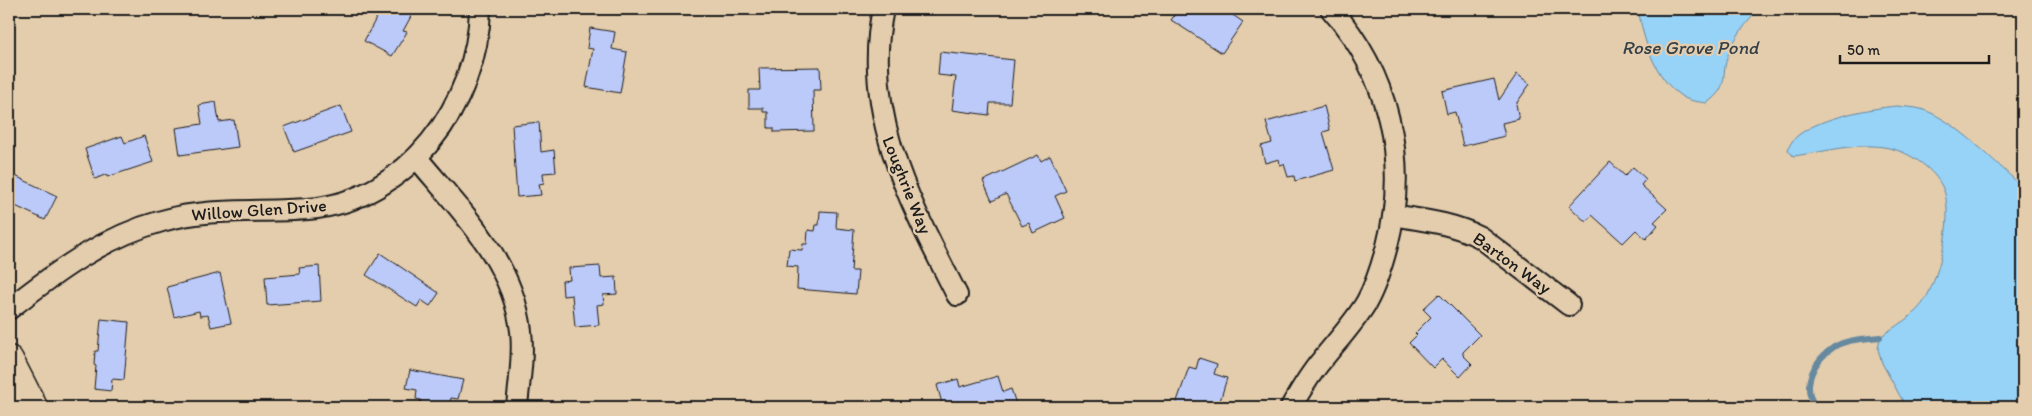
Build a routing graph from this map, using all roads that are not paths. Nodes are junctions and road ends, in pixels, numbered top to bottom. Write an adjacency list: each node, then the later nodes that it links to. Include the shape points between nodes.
1 (480, 9): 4 (street, Willow Glen Drive, via 477,44 468,75 454,107)
2 (883, 9): 6 (street, Loughrie Way, via 877,64 878,92 887,138 906,193)
3 (1331, 9): 5 (street, via 1360,46 1383,94 1395,146)
4 (417, 158): 8 (street, Willow Glen Drive, via 363,194 338,203 310,209 186,215 121,235 85,253); 11 (street, via 490,248 506,275 516,302 521,332 522,361)
5 (1393, 215): 7 (street, Barton Way, via 1465,230 1487,242); 12 (street, via 1385,253 1366,302)
6 (957, 295)
7 (1569, 305)
8 (9, 309)
9 (9, 360): 10 (street)
10 (33, 407)
11 (517, 407)
12 (1290, 407)

